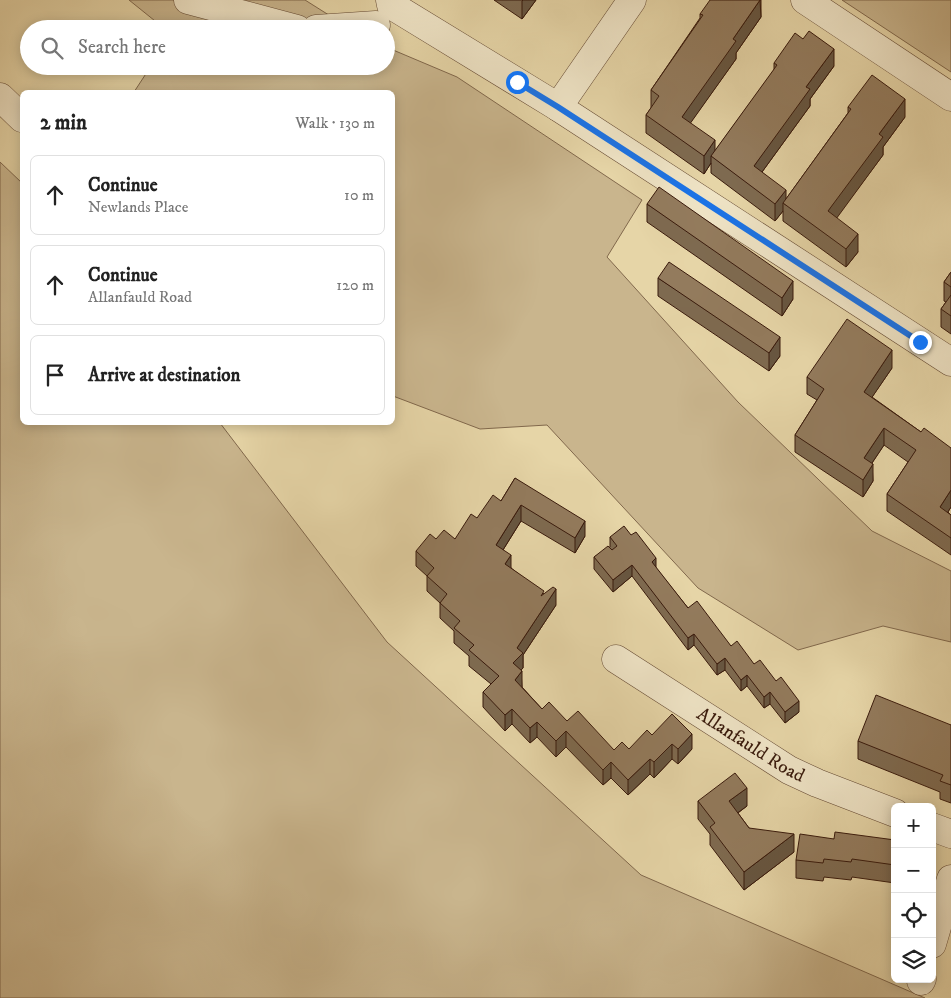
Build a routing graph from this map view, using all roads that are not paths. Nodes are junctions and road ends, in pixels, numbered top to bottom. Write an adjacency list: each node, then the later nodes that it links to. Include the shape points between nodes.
1 (188, 0): 5 (street)
2 (390, 0): 8 (street, via 391,5)
3 (632, 0): 8 (street)
4 (805, 0): 7 (street)
5 (264, 20)
6 (0, 97): 9 (street)
7 (951, 97)
8 (558, 107): 10 (street)
9 (20, 116)
10 (951, 362)
11 (616, 659): 12 (street, Allanfauld Road, via 790,770 817,784)
12 (891, 812)
13 (936, 828): 14 (street)
14 (951, 834)
15 (951, 879): 16 (street)
16 (934, 938)

